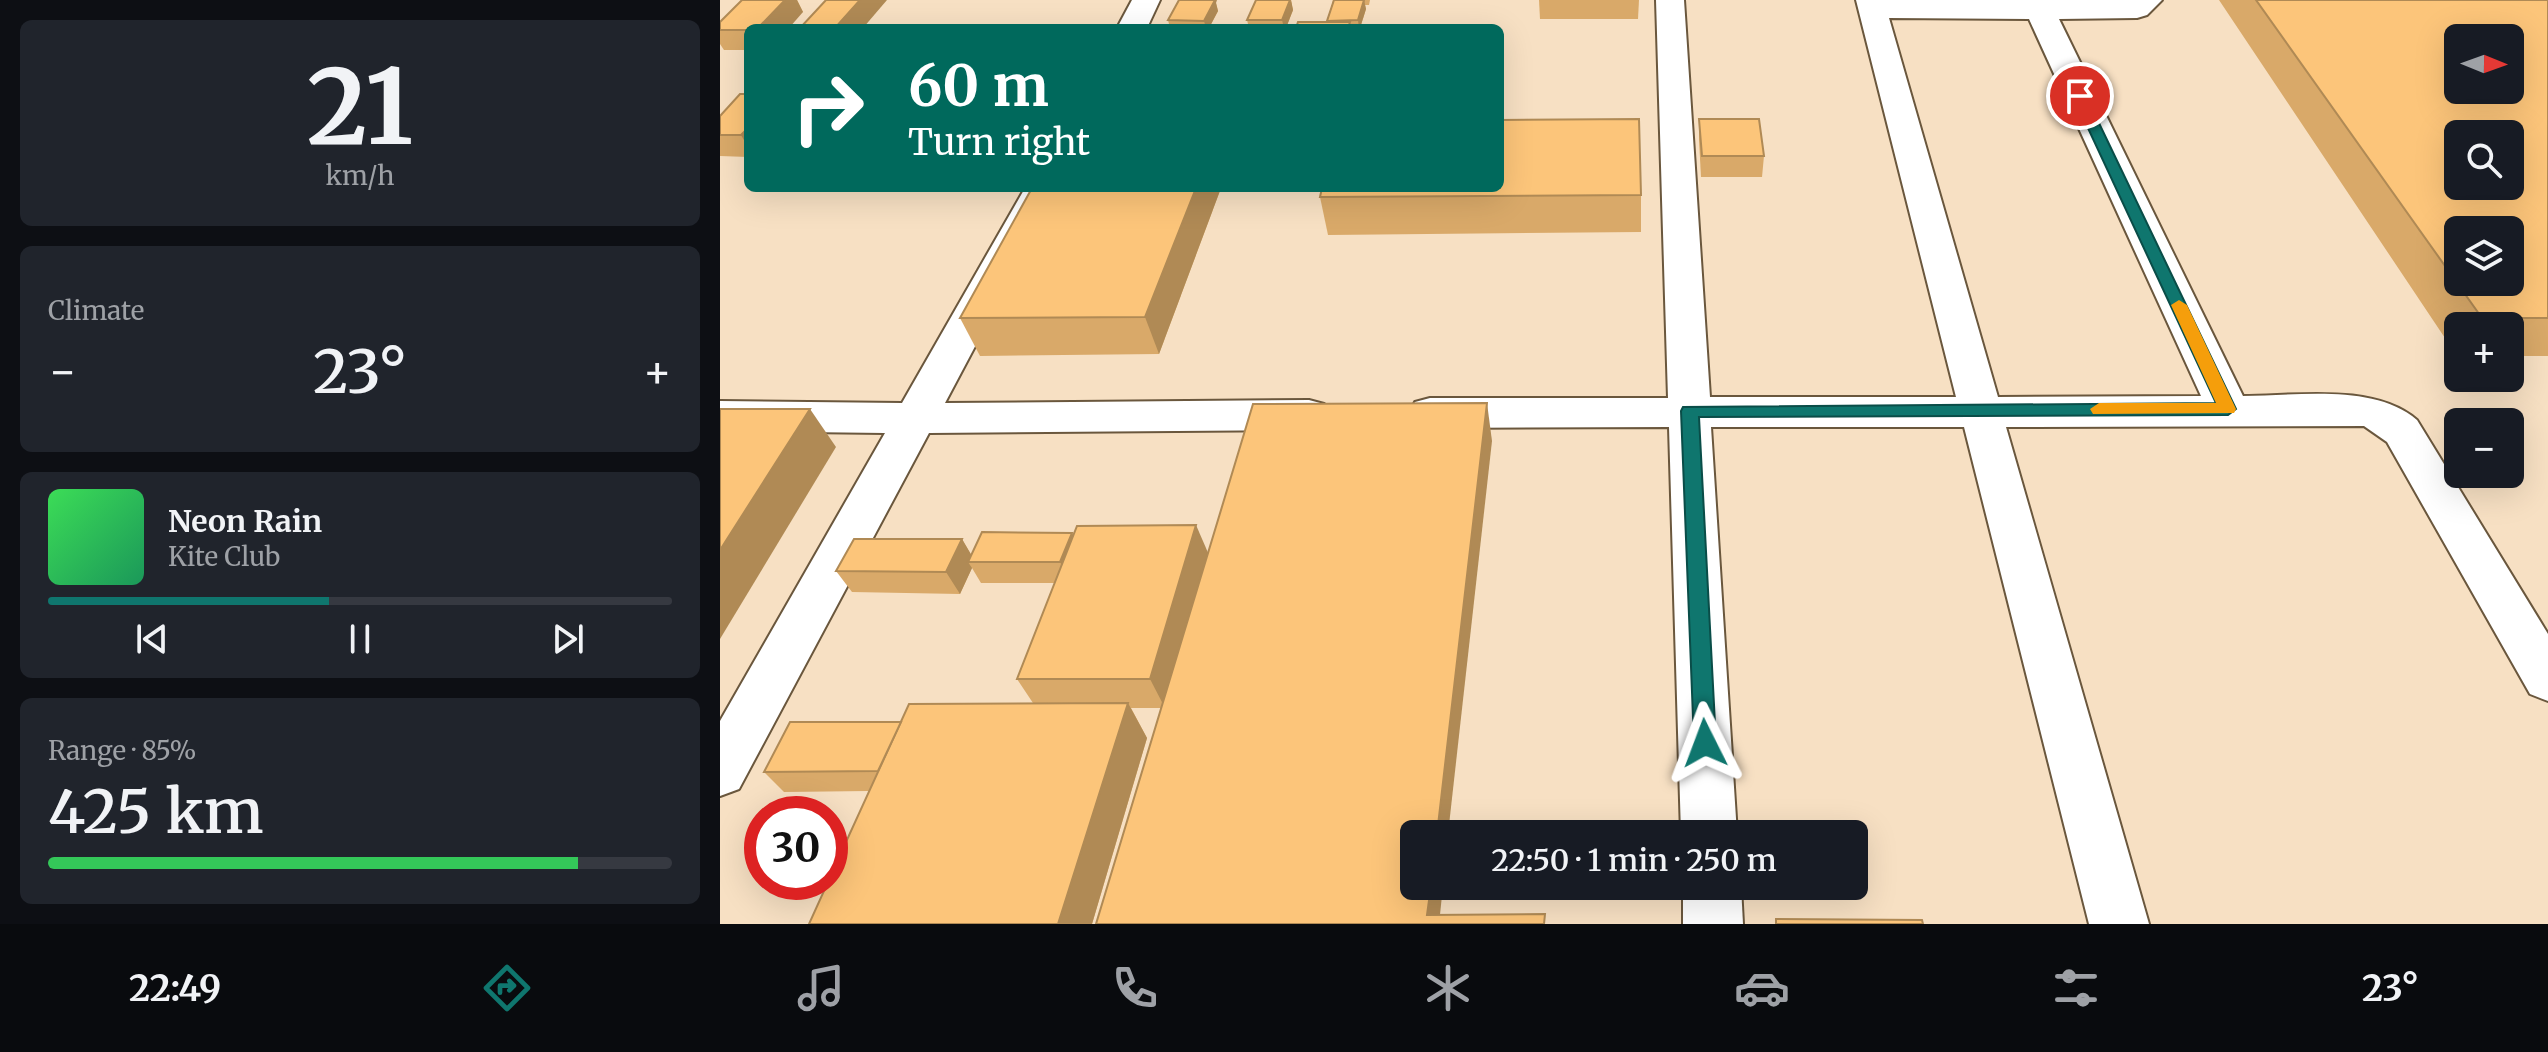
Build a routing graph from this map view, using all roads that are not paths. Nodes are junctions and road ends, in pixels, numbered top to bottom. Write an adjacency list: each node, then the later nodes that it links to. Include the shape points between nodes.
1 (1146, 0): 6 (street)
2 (1670, 0): 10 (street)
3 (2148, 0): 5 (street, via 2137,9)
4 (1871, 5): 5 (street); 9 (street)
5 (2040, 10): 8 (street)
6 (1134, 24)
7 (1040, 192): 14 (street)
8 (2228, 409): 9 (street); 15 (street, via 2366,411 2387,418 2402,431)
9 (1980, 410): 10 (street); 20 (street)
10 (1690, 411): 12 (street); 17 (street)
11 (1342, 414): 14 (street)
12 (1389, 414)
13 (720, 416): 14 (street)
14 (915, 418): 16 (street)
15 (2548, 679)
16 (720, 772)
17 (1708, 820)
18 (1712, 900): 19 (street)
19 (1713, 924)
20 (2119, 924)

